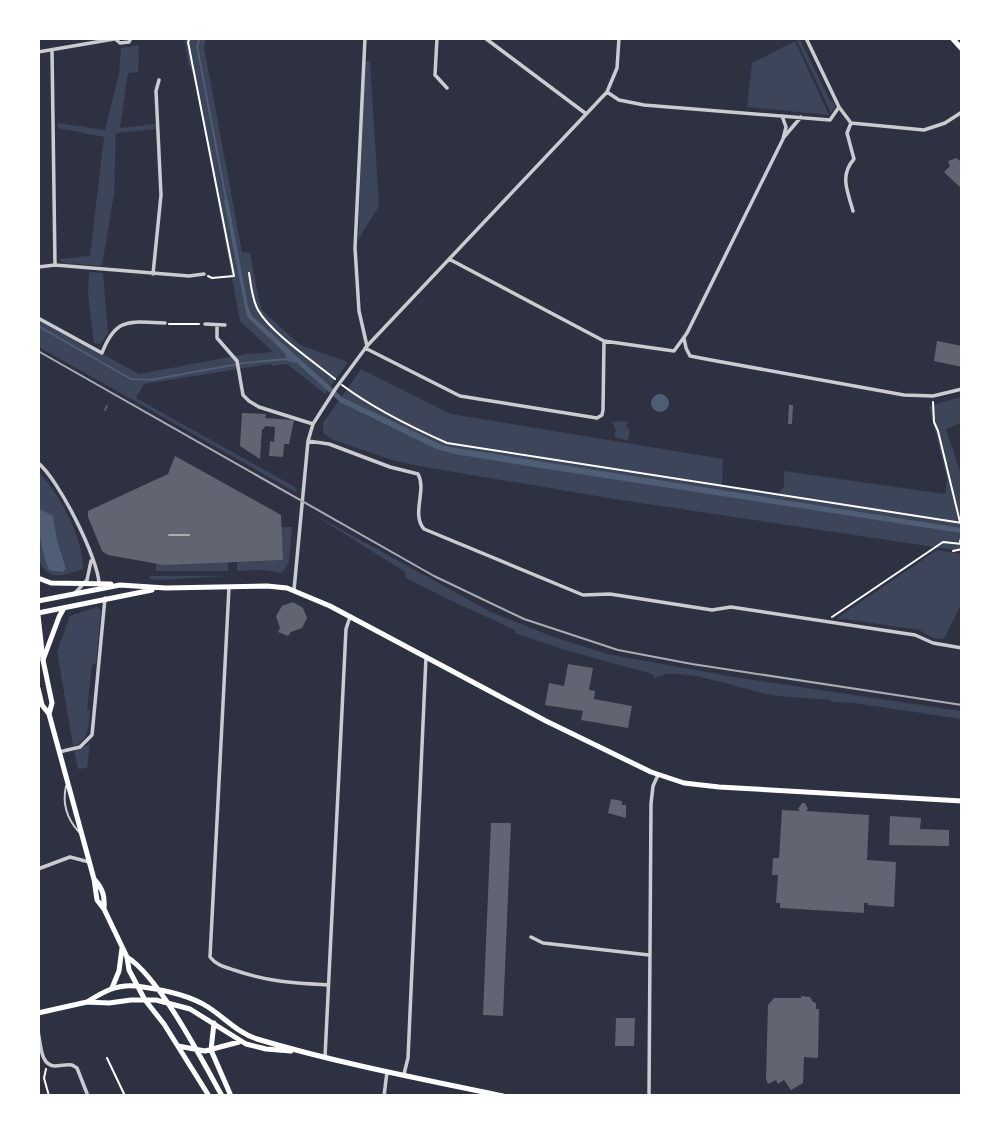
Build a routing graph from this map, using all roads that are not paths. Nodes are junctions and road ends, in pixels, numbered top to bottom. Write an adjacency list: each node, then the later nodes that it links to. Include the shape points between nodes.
1 (64, 38): 10 (street)
2 (131, 38): 9 (street, via 127,43)
3 (365, 38): 37 (street, via 355,248)
4 (437, 38): 15 (street, via 435,75)
5 (485, 38): 19 (street)
6 (619, 38): 16 (street, via 617,68)
7 (806, 38): 17 (street)
8 (952, 38): 11 (main road)
9 (114, 39): 10 (street)
10 (65, 47): 12 (street)
11 (961, 49)
12 (52, 50): 13 (street); 26 (street)
13 (38, 52)
14 (159, 80): 28 (street, via 161,195)
15 (447, 88)
16 (607, 92): 19 (street); 20 (street, via 619,100 644,105)
17 (839, 107): 21 (street, via 830,120); 22 (street)
18 (961, 112): 22 (street, via 924,130)
19 (586, 113): 25 (street)
20 (782, 116): 21 (street); 23 (street, via 786,127)
21 (801, 117): 23 (street)
22 (851, 123): 24 (street, via 847,133 854,159 844,176)
23 (783, 139): 35 (street)
24 (853, 211)
25 (449, 259): 36 (street); 37 (street)
26 (55, 265): 27 (street); 28 (street)
27 (38, 267)
28 (153, 274): 29 (street)
29 (204, 274)
30 (38, 318): 31 (street, via 102,353 107,339 122,323)
31 (165, 323)
32 (205, 324): 33 (street)
33 (218, 325): 34 (street); 39 (street, via 217,338 237,361 248,401)
34 (225, 325)
35 (684, 337): 36 (street, via 670,352); 38 (street, via 691,356 904,395 933,396)
36 (604, 341): 37 (street, via 603,410 597,418 460,396)
37 (366, 347): 39 (street)
38 (961, 389)
39 (313, 424): 40 (street)
40 (308, 441): 48 (street); 56 (street, via 418,474 419,520 424,529 583,595 610,594 712,610 731,607 915,635)
41 (38, 463): 42 (street, via 61,491)
42 (92, 559): 44 (street); 45 (street)
43 (38, 578): 44 (main road, via 51,583)
44 (85, 583): 45 (main road); 49 (street)
45 (99, 586): 47 (main road); 49 (main road); 51 (main road)
46 (229, 587): 47 (main road); 48 (main road); 71 (street, via 210,957 261,979)
47 (166, 588): 50 (main road)
48 (294, 590): 55 (main road)
49 (74, 593): 52 (main road)
50 (105, 598): 51 (main road); 61 (street, via 92,735 86,743)
51 (95, 600): 53 (main road)
52 (38, 601)
53 (66, 607): 54 (main road); 58 (main road)
54 (38, 614): 58 (main road)
55 (350, 617): 57 (main road); 71 (street)
56 (961, 648)
57 (426, 657): 62 (main road); 89 (street)
58 (43, 660): 60 (main road, via 52,703)
59 (38, 688): 60 (main road)
60 (49, 714): 61 (main road)
61 (59, 752): 64 (main road)
62 (658, 775): 63 (main road, via 701,785); 68 (street, via 652,804)
63 (961, 801)
64 (89, 862): 65 (street, via 70,857); 67 (main road, via 96,900)
65 (38, 869)
66 (531, 937): 68 (street, via 543,943)
67 (122, 948): 69 (main road); 73 (main road)
68 (649, 955): 97 (street)
69 (127, 957): 70 (main road, via 139,965); 72 (main road)
70 (150, 985): 72 (main road); 74 (main road); 75 (main road)
71 (328, 985): 87 (street)
72 (138, 986): 73 (main road); 75 (main road)
73 (111, 988): 76 (main road)
74 (157, 990): 77 (main road); 78 (main road)
75 (144, 997): 76 (main road); 77 (main road); 83 (main road)
76 (87, 1002): 79 (main road)
77 (165, 1002): 80 (main road, via 190,1009); 84 (main road)
78 (210, 1008): 80 (main road); 86 (main road, via 244,1034)
79 (38, 1013)
80 (214, 1024): 82 (main road); 85 (main road)
81 (38, 1032): 91 (street, via 47,1064 77,1068)
82 (243, 1043): 85 (main road); 86 (main road)
83 (178, 1046): 84 (main road); 92 (main road)
84 (198, 1050): 85 (main road); 93 (main road)
85 (211, 1050): 94 (main road)
86 (304, 1053): 87 (main road)
87 (325, 1057): 88 (main road)
88 (387, 1070): 89 (main road); 95 (street)
89 (404, 1074): 90 (main road)
90 (489, 1094): 96 (main road)
91 (88, 1096)
92 (209, 1096)
93 (222, 1096)
94 (231, 1096)
95 (384, 1096)
96 (502, 1096)
97 (649, 1096)

